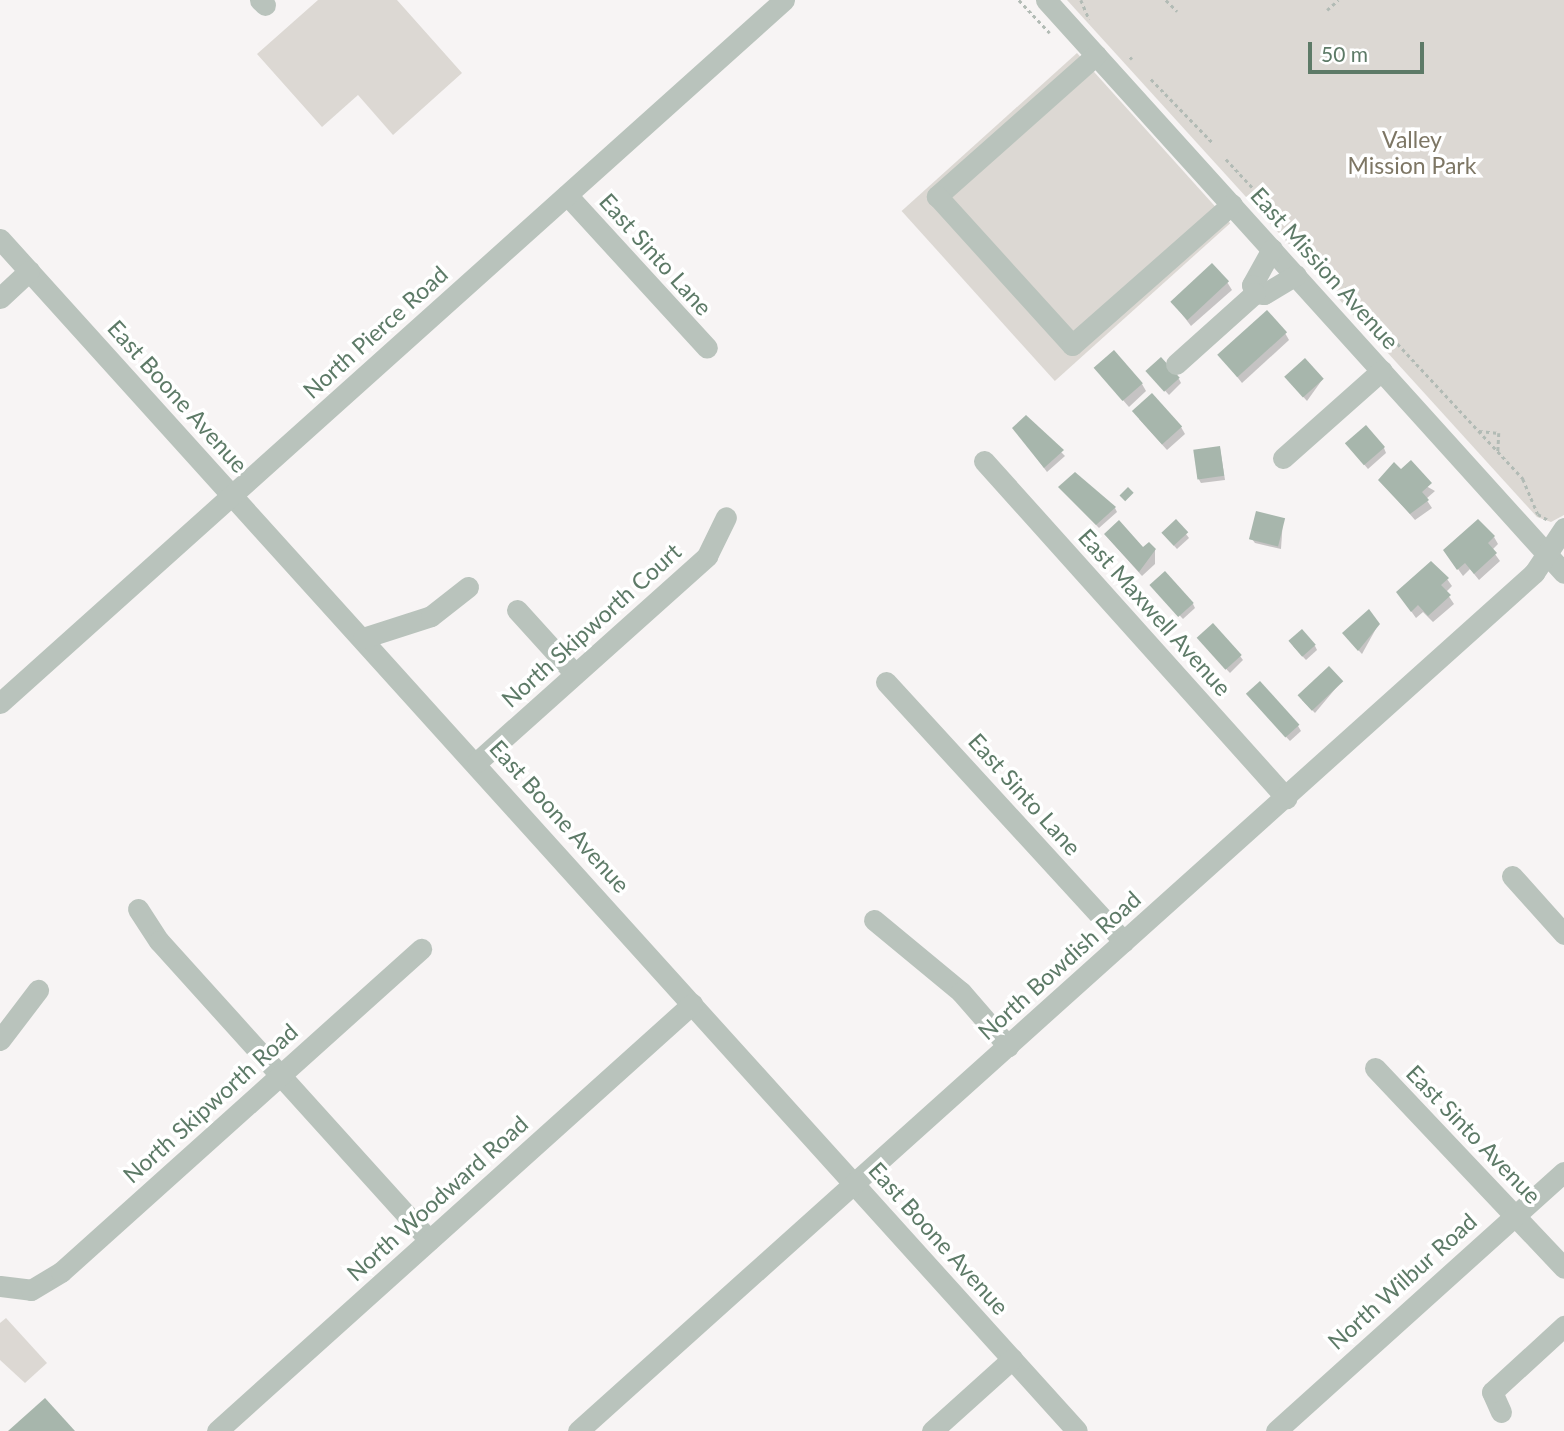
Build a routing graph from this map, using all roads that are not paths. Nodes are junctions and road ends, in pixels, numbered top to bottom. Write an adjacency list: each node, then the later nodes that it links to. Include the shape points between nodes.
1 (784, 0): 3 (street, North Pierce Road)
2 (1046, 0): 4 (street, East Mission Avenue)
3 (761, 7): 5 (street, North Pierce Road)
4 (1096, 55): 6 (street, East Mission Avenue); 6 (street, via 937,196 1072,345)
5 (567, 195): 13 (street, East Sinto Lane); 18 (street, North Pierce Road)
6 (1232, 204): 8 (street, East Mission Avenue)
7 (0, 239): 9 (street, East Boone Avenue)
8 (1272, 249): 10 (street, East Mission Avenue); 11 (street, via 1252,285)
9 (29, 271): 12 (street); 18 (street, East Boone Avenue)
10 (1296, 275): 11 (street, via 1264,294); 15 (street, East Mission Avenue)
11 (1255, 293): 14 (street)
12 (2, 294)
13 (707, 348)
14 (1176, 364)
15 (1382, 370): 16 (street); 21 (street, East Mission Avenue)
16 (1283, 458)
17 (984, 461): 30 (street, East Maxwell Avenue)
18 (233, 496): 25 (street, East Boone Avenue); 28 (street, North Pierce Road)
19 (726, 517): 26 (street, North Skipworth Court, via 707,556)
20 (1559, 523): 21 (street, North Bowdish Road)
21 (1548, 555): 22 (street, East Mission Avenue); 30 (street, North Bowdish Road)
22 (1564, 573)
23 (468, 587): 25 (street, via 431,616)
24 (517, 610): 26 (street)
25 (363, 638): 29 (street, East Boone Avenue)
26 (575, 674): 29 (street, North Skipworth Court)
27 (886, 682): 35 (street, East Sinto Lane)
28 (0, 703)
29 (477, 762): 38 (street, East Boone Avenue)
30 (1286, 798): 35 (street, North Bowdish Road)
31 (1512, 876): 34 (street)
32 (138, 909): 42 (street)
33 (874, 920): 40 (street, via 961,992)
34 (1564, 934)
35 (1124, 942): 40 (street, North Bowdish Road)
36 (421, 949): 42 (street, North Skipworth Road)
37 (38, 990): 39 (street)
38 (692, 1004): 44 (street, East Boone Avenue); 46 (street, North Woodward Road)
39 (0, 1040)
40 (1008, 1046): 44 (street, North Bowdish Road)
41 (1375, 1068): 45 (street, East Sinto Avenue)
42 (280, 1075): 46 (street); 48 (street, North Skipworth Road, via 61,1272 30,1290)
43 (1564, 1172): 45 (street, North Wilbur Road)
44 (854, 1183): 50 (street, East Boone Avenue); 53 (street, North Bowdish Road)
45 (1513, 1216): 47 (street, East Sinto Avenue); 52 (street, North Wilbur Road)
46 (429, 1240): 54 (street, North Woodward Road)
47 (1564, 1268)
48 (0, 1286)
49 (1564, 1326): 51 (street, via 1492,1392)
50 (1012, 1359): 55 (street); 56 (street, East Boone Avenue)
51 (1501, 1412)
52 (1299, 1424): 57 (street, North Wilbur Road)
53 (587, 1428)
54 (217, 1431)
55 (932, 1431)
56 (1077, 1431)
57 (1276, 1431)

